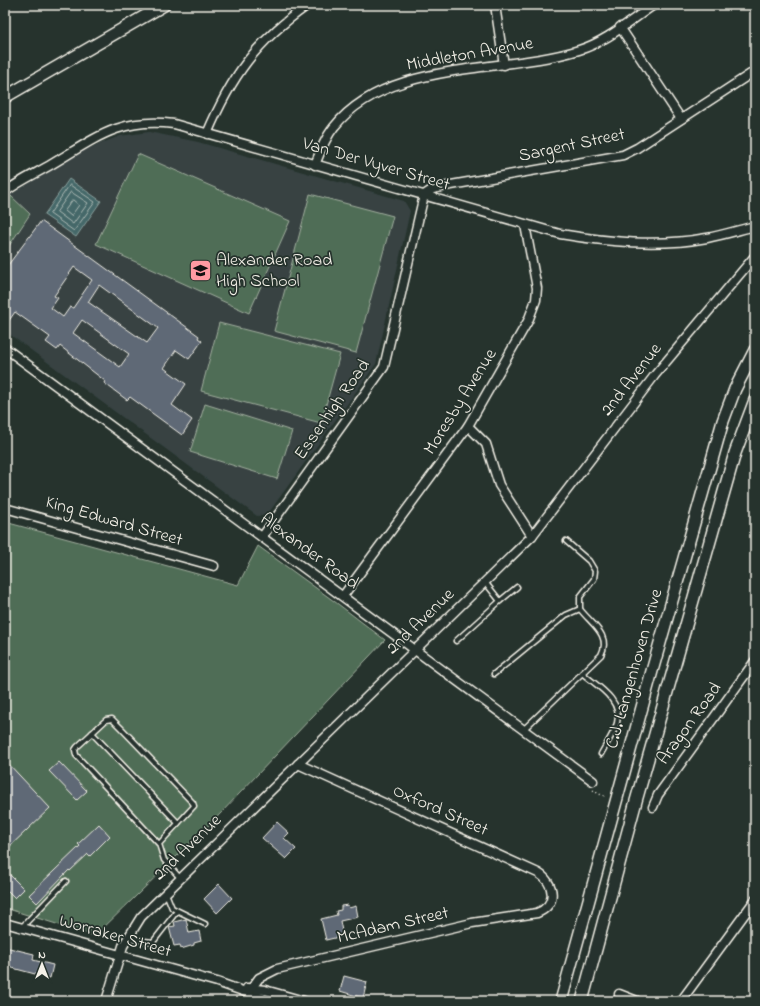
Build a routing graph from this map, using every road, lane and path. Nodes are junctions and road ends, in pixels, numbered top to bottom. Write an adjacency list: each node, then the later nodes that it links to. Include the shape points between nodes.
1 (164, 5): 8 (main road)
2 (308, 5): 10 (street, via 278,27 247,60 230,85)
3 (495, 5): 6 (street)
4 (654, 5): 5 (street, Middleton Avenue)
5 (620, 27): 6 (street, Middleton Avenue, via 588,48); 9 (street)
6 (504, 65): 11 (street, Middleton Avenue, via 425,77 380,91 353,107 334,127)
7 (755, 71): 9 (street, Sargent Street)
8 (5, 97)
9 (681, 119): 13 (street, Sargent Street, via 623,155 451,185 433,189)
10 (207, 134): 11 (street, Van Der Vyver Street); 12 (street, Van Der Vyver Street, via 174,124 123,126 86,144)
11 (315, 165): 13 (street, Van Der Vyver Street)
12 (5, 192)
13 (424, 195): 14 (street, Van Der Vyver Street); 23 (street, Essenhigh Road, via 384,368)
14 (525, 224): 15 (street, Van Der Vyver Street, via 583,238 652,243 707,238); 20 (street, Moresby Avenue, via 536,278 536,300 528,321)
15 (755, 226)
16 (755, 256): 22 (street, 2nd Avenue, via 655,375)
17 (5, 348): 23 (street, Alexander Road)
18 (755, 350): 62 (main road, C.J. Langenhoven Drive, via 723,421)
19 (755, 400): 63 (main road, C.J. Langenhoven Drive, via 735,452)
20 (468, 426): 22 (street, via 486,444 499,485); 28 (street, Moresby Avenue)
21 (5, 508): 25 (street, King Edward Street)
22 (532, 536): 26 (street, 2nd Avenue)
23 (262, 537): 28 (street, Alexander Road)
24 (566, 541): 30 (lane, via 589,561 595,571 594,579 580,597)
25 (214, 566)
26 (484, 582): 29 (lane); 32 (street, 2nd Avenue)
27 (517, 587): 29 (lane)
28 (343, 596): 32 (street, Alexander Road)
29 (500, 601): 31 (lane)
30 (580, 609): 34 (lane, via 600,631 605,641 601,655); 35 (lane, via 566,615)
31 (456, 641)
32 (415, 650): 36 (street, Alexander Road); 39 (street, 2nd Avenue)
33 (755, 661): 43 (street, Aragon Road, via 658,795)
34 (582, 673): 36 (lane); 38 (lane, via 616,703 617,724)
35 (494, 674)
36 (523, 730): 40 (street, Alexander Road)
37 (92, 733): 44 (lane); 44 (lane, via 106,720 112,719 193,803 194,806); 45 (lane, via 77,747 76,755)
38 (601, 754)
39 (298, 764): 46 (street, 2nd Avenue); 49 (street, Oxford Street, via 538,872 546,877 550,884)
40 (593, 781)
41 (599, 794): 42 (path)
42 (607, 797)
43 (653, 807)
44 (178, 823): 45 (lane)
45 (159, 844): 46 (lane, via 164,860)
46 (180, 878): 48 (street, 2nd Avenue)
47 (66, 881): 54 (lane)
48 (166, 892): 51 (lane, via 172,908); 55 (street, 2nd Avenue, via 140,918)
49 (550, 900): 57 (street, McAdam Street, via 545,909 537,913 472,923 277,969 259,978)
50 (755, 900): 65 (street)
51 (177, 911): 53 (lane); 55 (lane, via 153,942)
52 (5, 923): 54 (street, Worraker Street)
53 (205, 924)
54 (22, 927): 56 (street, Worraker Street)
55 (127, 937): 56 (street, 2nd Avenue)
56 (120, 956): 57 (street, Worraker Street); 59 (street, 2nd Avenue)
57 (250, 991): 60 (street, Worraker Street); 61 (street, Worraker Street)
58 (619, 994): 64 (street)
59 (106, 1001)
60 (271, 1001)
61 (304, 1001)
62 (561, 1001)
63 (582, 1001)
64 (637, 1001)
65 (680, 1001)

